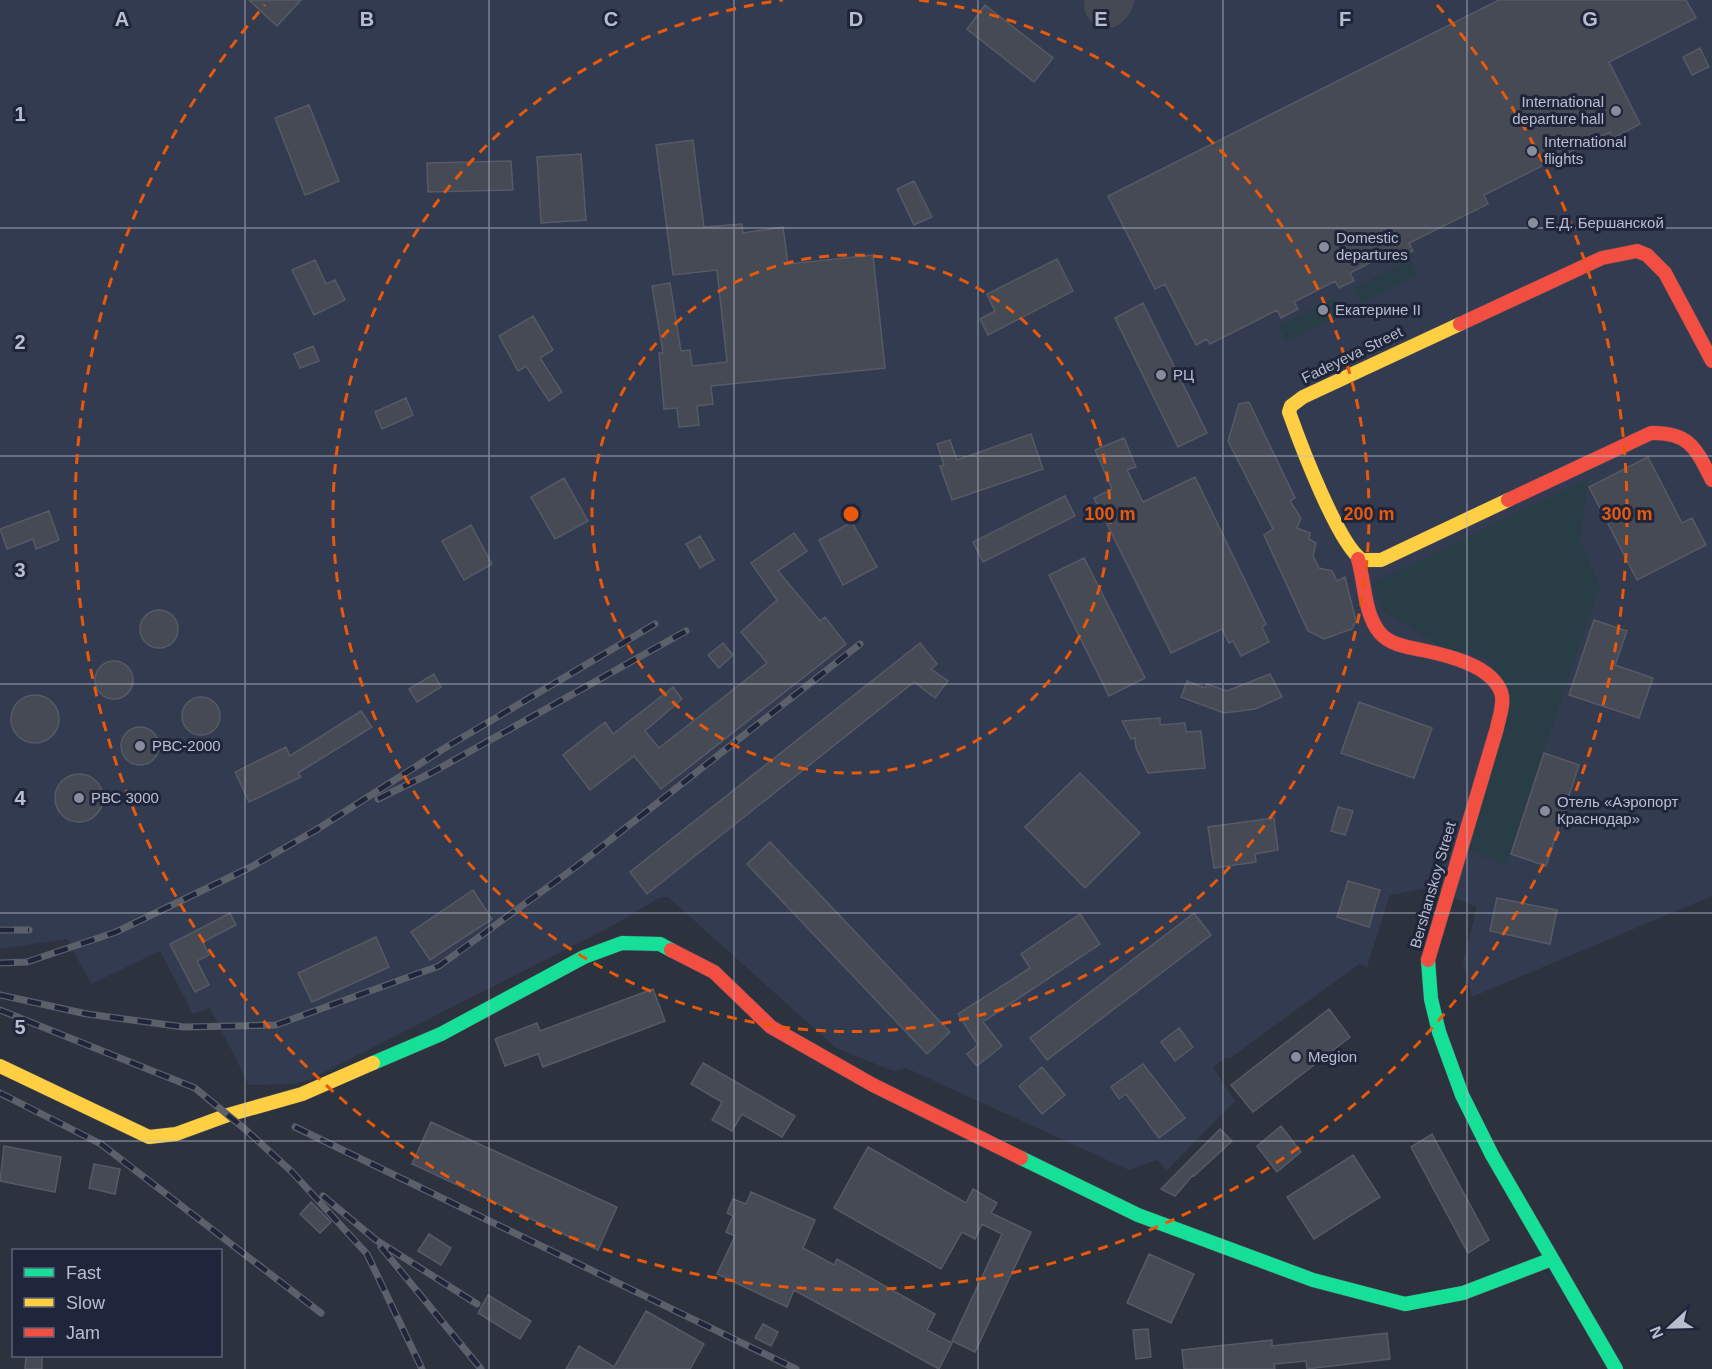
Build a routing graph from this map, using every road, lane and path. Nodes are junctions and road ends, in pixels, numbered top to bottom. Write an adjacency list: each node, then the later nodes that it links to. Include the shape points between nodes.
1 (1712, 361): 3 (street, Fadeyeva Street, via 1662,268 1647,254 1632,251 1602,258 1303,397 1291,406 1291,418 1341,533)
2 (1712, 480): 3 (street, via 1687,439 1678,432 1652,433 1381,560)
3 (1358, 559): 5 (street, Bershanskoy Street, via 1373,619 1381,634 1398,645 1435,652 1479,669 1501,692 1497,728 1427,963 1429,999 1469,1116)
4 (0, 1066): 5 (street, via 149,1137 176,1134 302,1094 356,1071 441,1034 584,957 622,943 660,944 714,972 771,1027 873,1085 1138,1215 1313,1280 1405,1304 1463,1293)
5 (1552, 1259): 6 (street, Bershanskoy Street)
6 (1616, 1369)

